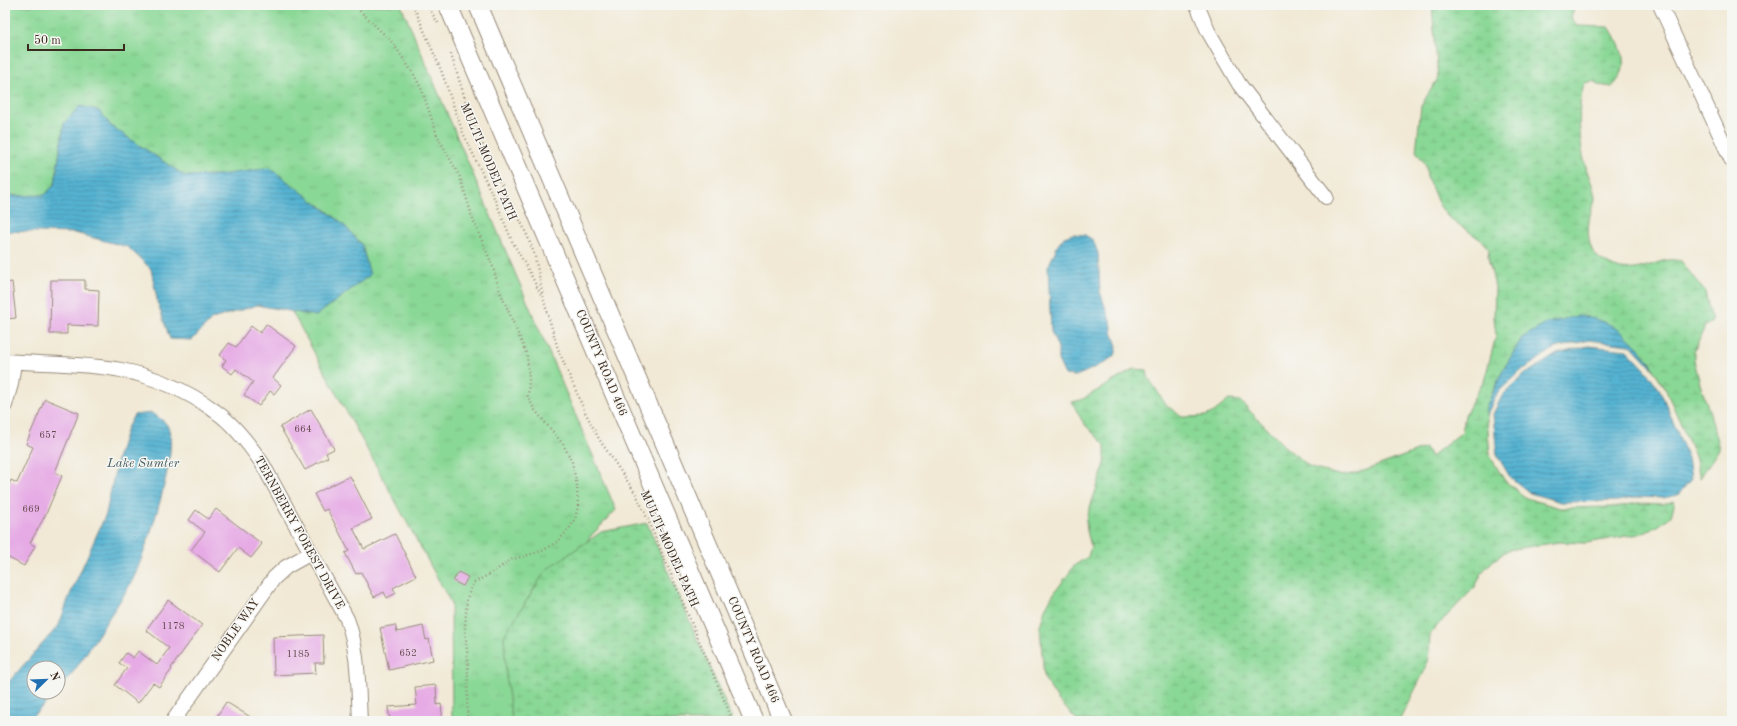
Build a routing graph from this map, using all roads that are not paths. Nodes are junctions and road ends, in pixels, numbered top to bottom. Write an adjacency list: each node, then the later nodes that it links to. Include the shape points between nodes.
1 (448, 5): 12 (main road, COUNTY ROAD 466)
2 (478, 5): 13 (main road, COUNTY ROAD 466)
3 (1197, 5): 6 (street, via 1208,31 1239,84)
4 (1660, 5): 5 (street)
5 (1732, 161)
6 (1326, 197)
7 (10, 362): 8 (street, via 11,384); 9 (street, TERNBERRY FOREST DRIVE, via 112,369 134,373 163,383 216,411 250,446 262,463)
8 (5, 405)
9 (311, 553): 10 (street, NOBLE WAY, via 286,567 274,578); 11 (street, TERNBERRY FOREST DRIVE, via 347,619 353,636 357,653)
10 (173, 721)
11 (360, 721)
12 (754, 721)
13 (783, 721)

